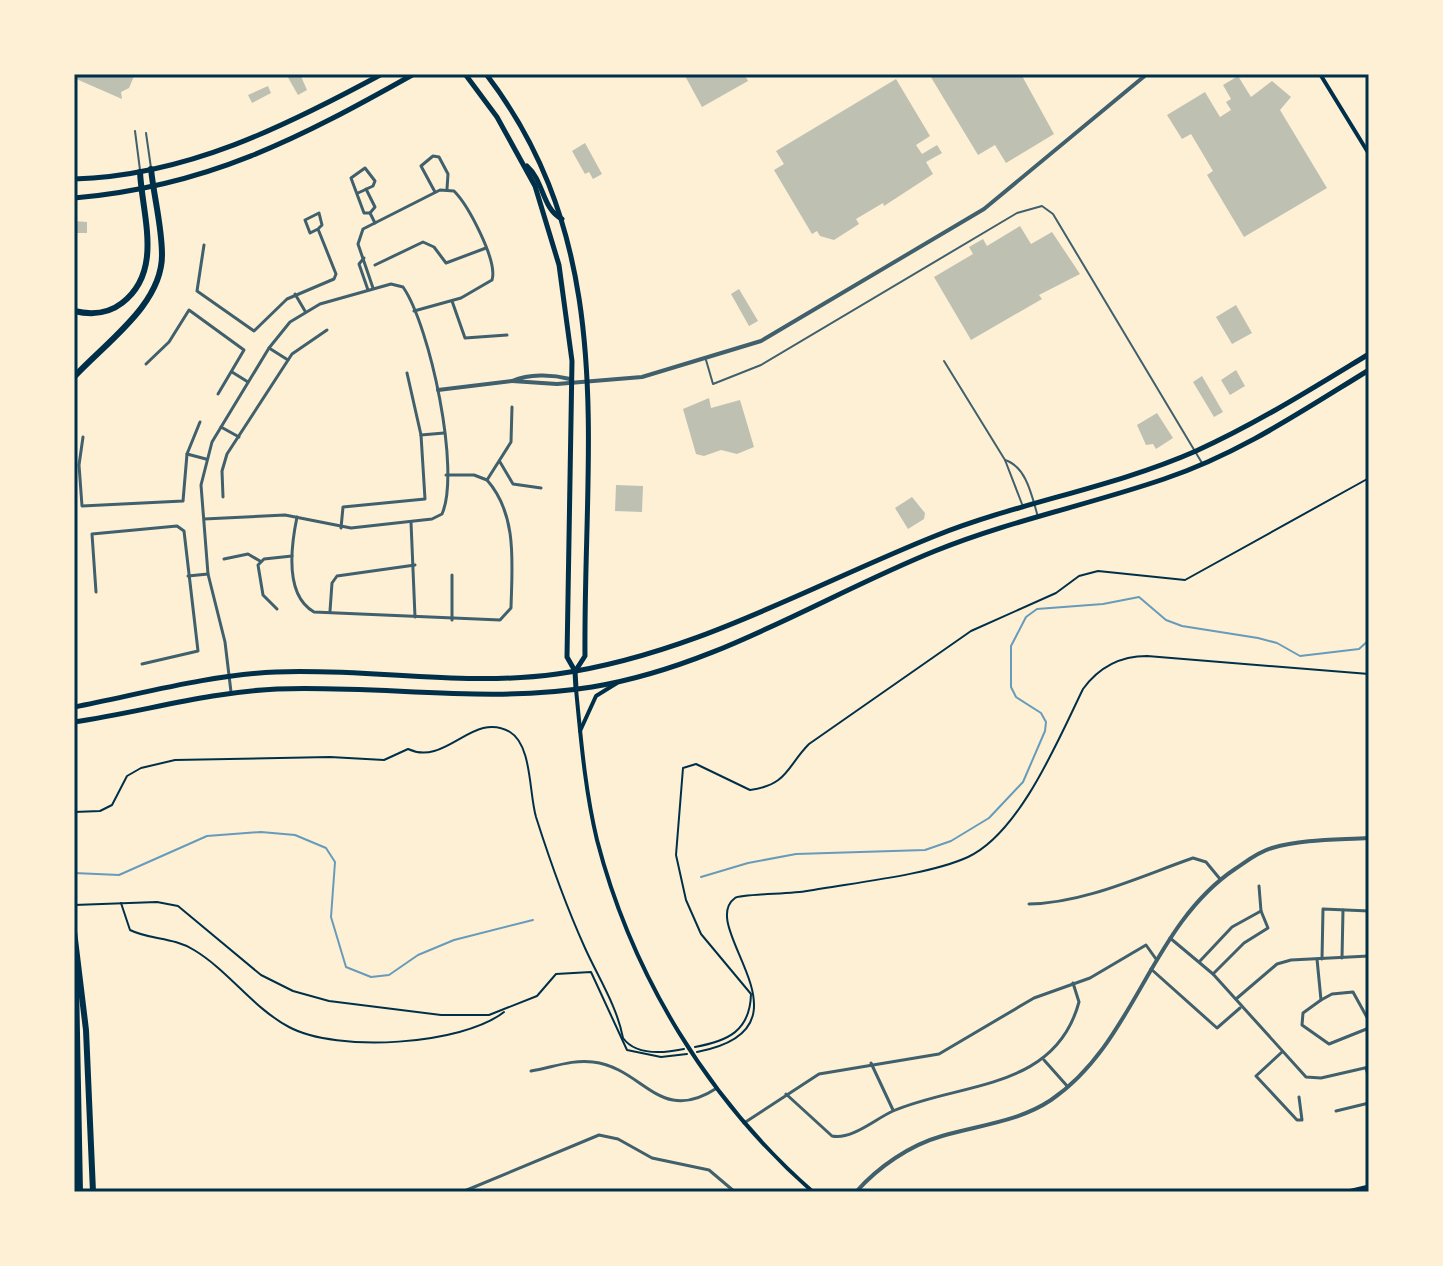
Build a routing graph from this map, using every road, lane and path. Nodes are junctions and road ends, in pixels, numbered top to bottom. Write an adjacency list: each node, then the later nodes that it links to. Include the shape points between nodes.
1 (382, 74): 11 (main road, via 256,138)
2 (414, 74): 14 (main road, via 276,148)
3 (465, 74): 10 (main road)
4 (486, 74): 22 (main road, via 516,117)
5 (1147, 74): 40 (street, via 984,209 790,327)
6 (1320, 74): 9 (main road)
7 (135, 131): 12 (lane)
8 (146, 133): 11 (lane)
9 (1369, 154)
10 (523, 163): 22 (main road, via 537,176 551,211); 48 (main road, via 543,207 559,265)
11 (151, 169): 12 (main road); 14 (highway)
12 (140, 172): 13 (main road); 17 (highway)
13 (74, 179)
14 (153, 187): 17 (main road); 47 (highway, via 162,254 153,289)
15 (366, 189): 19 (street); 19 (street, via 375,181 365,168 351,178); 21 (street, via 375,207)
16 (447, 189): 18 (street); 18 (street, via 448,174 433,156 421,166); 26 (street, via 463,203)
17 (141, 190): 20 (main road); 33 (highway, via 148,253 138,286 109,310)
18 (435, 192): 23 (street)
19 (358, 193): 21 (street, via 364,213)
20 (74, 198)
21 (370, 213): 23 (street)
22 (562, 219): 49 (main road, via 581,296)
23 (375, 223): 27 (street, via 358,238)
24 (318, 229): 24 (street, via 322,225 319,213 305,220 310,233); 31 (street, via 336,274)
25 (204, 245): 31 (street, via 197,291 254,331)
26 (486, 248): 28 (street, via 446,263 423,242); 32 (street, via 492,280)
27 (364, 258): 29 (street); 30 (street, via 359,264)
28 (375, 265)
29 (374, 289): 30 (street); 35 (street, via 400,285)
30 (368, 290): 34 (street)
31 (295, 294): 34 (street)
32 (452, 301): 35 (street); 37 (street, via 465,338)
33 (74, 311)
34 (305, 311): 38 (street)
35 (414, 311): 51 (street)
36 (327, 330): 41 (street)
37 (507, 335)
38 (269, 348): 41 (street); 50 (street)
39 (1369, 354): 60 (main road)
40 (705, 359): 49 (street, via 642,377); 60 (lane, via 713,384 761,365 1017,213 1042,206 1053,214)
41 (288, 360): 59 (street)
42 (944, 361): 63 (lane)
43 (146, 364): 45 (street, via 169,342 189,310 244,350)
44 (1369, 370): 65 (main road, via 1270,432)
45 (232, 372): 50 (street); 52 (street)
46 (407, 373): 57 (street)
47 (74, 377)
48 (572, 380): 49 (street); 51 (street); 91 (main road, via 566,612 567,659)
49 (587, 380): 91 (main road, via 585,656)
50 (248, 382): 55 (street)
51 (438, 390): 56 (street)
52 (218, 394)
53 (512, 407): 64 (street, via 511,442)
54 (200, 422): 61 (street)
55 (221, 427): 59 (street); 62 (street)
56 (444, 433): 57 (street); 66 (street)
57 (421, 435): 77 (street, via 423,501 343,507)
58 (83, 437): 61 (street, via 82,506 183,501)
59 (239, 438): 70 (street, via 222,471)
60 (1196, 451): 65 (lane); 71 (main road)
61 (187, 454): 62 (street)
62 (206, 459): 75 (street, via 201,485)
63 (1005, 460): 71 (lane, via 1017,467); 72 (lane)
64 (500, 462): 68 (street); 69 (street, via 513,484)
65 (1202, 465): 74 (main road)
66 (446, 475): 68 (street); 76 (street, via 442,514)
67 (1369, 478): 100 (path, via 1185,580 1087,572 1056,593 983,624 809,744 776,782 750,790 696,764 683,768 676,855 686,900 701,934 751,994 745,1023 724,1042 666,1053 627,1043 542,837 524,750 501,728 480,728 435,753 408,749 384,760 175,760 127,776 112,805)
68 (487, 480): 89 (street, via 500,499 511,533 511,608 507,617 493,622)
69 (541, 488)
70 (223, 497)
71 (1034, 502): 72 (main road); 74 (lane)
72 (1023, 505): 91 (main road, via 933,536 680,645)
73 (297, 517): 75 (street); 77 (street); 78 (street)
74 (1039, 518): 94 (main road, via 934,552 721,649)
75 (204, 519): 82 (street)
76 (411, 522): 77 (street); 81 (street)
77 (341, 528)
78 (292, 556): 80 (street); 87 (street, via 296,594 303,606)
79 (224, 559): 80 (street, via 248,554)
80 (260, 561): 86 (street, via 261,590)
81 (415, 565): 87 (street, via 337,576); 88 (street)
82 (208, 574): 84 (street); 93 (street)
83 (452, 575): 89 (street)
84 (188, 576): 85 (street, via 184,531 177,526 92,534); 90 (street, via 198,651)
85 (96, 592)
86 (277, 609)
87 (330, 613): 88 (street)
88 (415, 617): 89 (street)
89 (452, 620)
90 (142, 664)
91 (575, 671): 93 (main road, via 472,679 279,672); 95 (main road)
92 (1369, 674): 123 (path, via 1147,656 1112,663 1083,689 1025,799 977,852 930,868 786,896 746,894 733,900 728,907 730,934 755,997 742,1032 724,1045 661,1057 629,1051 591,972 556,974 537,996)
93 (229, 676): 96 (street); 97 (main road)
94 (618, 682): 95 (main road); 99 (main road, via 596,697)
95 (576, 689): 96 (main road, via 461,696 294,689); 99 (main road)
96 (231, 692): 98 (main road)
97 (76, 706)
98 (74, 722)
99 (579, 734): 133 (main road, via 606,869 639,956 670,1017)
100 (74, 812)
101 (1369, 838): 102 (street, via 1271,848)
102 (1220, 879): 105 (street, via 1206,862 1193,858 1105,889 1050,904); 111 (street, via 1187,911)
103 (1259, 886): 108 (street)
104 (120, 902): 106 (path); 123 (path, via 178,906 261,975 313,998 441,1015 489,1015); 123 (path, via 130,930 190,947 273,1017 309,1035 360,1042 437,1035 492,1021)
105 (1029, 904)
106 (74, 905)
107 (1343, 910): 109 (street); 113 (street); 114 (street, via 1323,909)
108 (1261, 911): 116 (street, via 1232,927); 118 (street, via 1268,928)
109 (1369, 911)
110 (74, 932): 141 (highway); 142 (highway, via 86,1030)
111 (1170, 938): 115 (street); 116 (street)
112 (1369, 956): 113 (street)
113 (1342, 958): 114 (street)
114 (1320, 959): 120 (street, via 1277,964); 121 (street)
115 (1156, 960): 117 (street); 119 (street, via 1150,947)
116 (1200, 961): 118 (street)
117 (1151, 969): 122 (street, via 1217,1028); 132 (street, via 1096,1057)
118 (1213, 974): 120 (street)
119 (1073, 983): 127 (street, via 1079,1002 1076,1014); 128 (street, via 1034,998 939,1054)
120 (1236, 999): 122 (street)
121 (1321, 1000): 124 (street, via 1353,992); 125 (street, via 1301,1018 1302,1025 1324,1043)
122 (1241, 1007): 126 (street)
123 (508, 1008)
124 (1369, 1021)
125 (1369, 1028)
126 (1282, 1052): 129 (street, via 1314,1079); 135 (street, via 1256,1076 1302,1120)
127 (1043, 1059): 132 (street); 137 (street, via 973,1091 936,1096)
128 (871, 1063): 134 (street, via 819,1074); 137 (street)
129 (1368, 1067): 131 (street)
130 (531, 1071): 133 (street, via 592,1062 676,1101 694,1101)
131 (1369, 1078)
132 (1068, 1087): 146 (street, via 1036,1109 939,1136 906,1152)
133 (717, 1088): 139 (main road)
134 (786, 1094): 137 (street, via 832,1136 842,1138); 139 (street)
135 (1299, 1097)
136 (1369, 1103): 138 (street)
137 (893, 1111)
138 (1336, 1111)
139 (744, 1123): 145 (main road)
140 (1369, 1187): 147 (main road)
141 (80, 1192)
142 (93, 1192)
143 (462, 1192): 144 (street, via 599,1135 652,1158 709,1170)
144 (735, 1192)
145 (813, 1192)
146 (856, 1192)
147 (1348, 1192)

